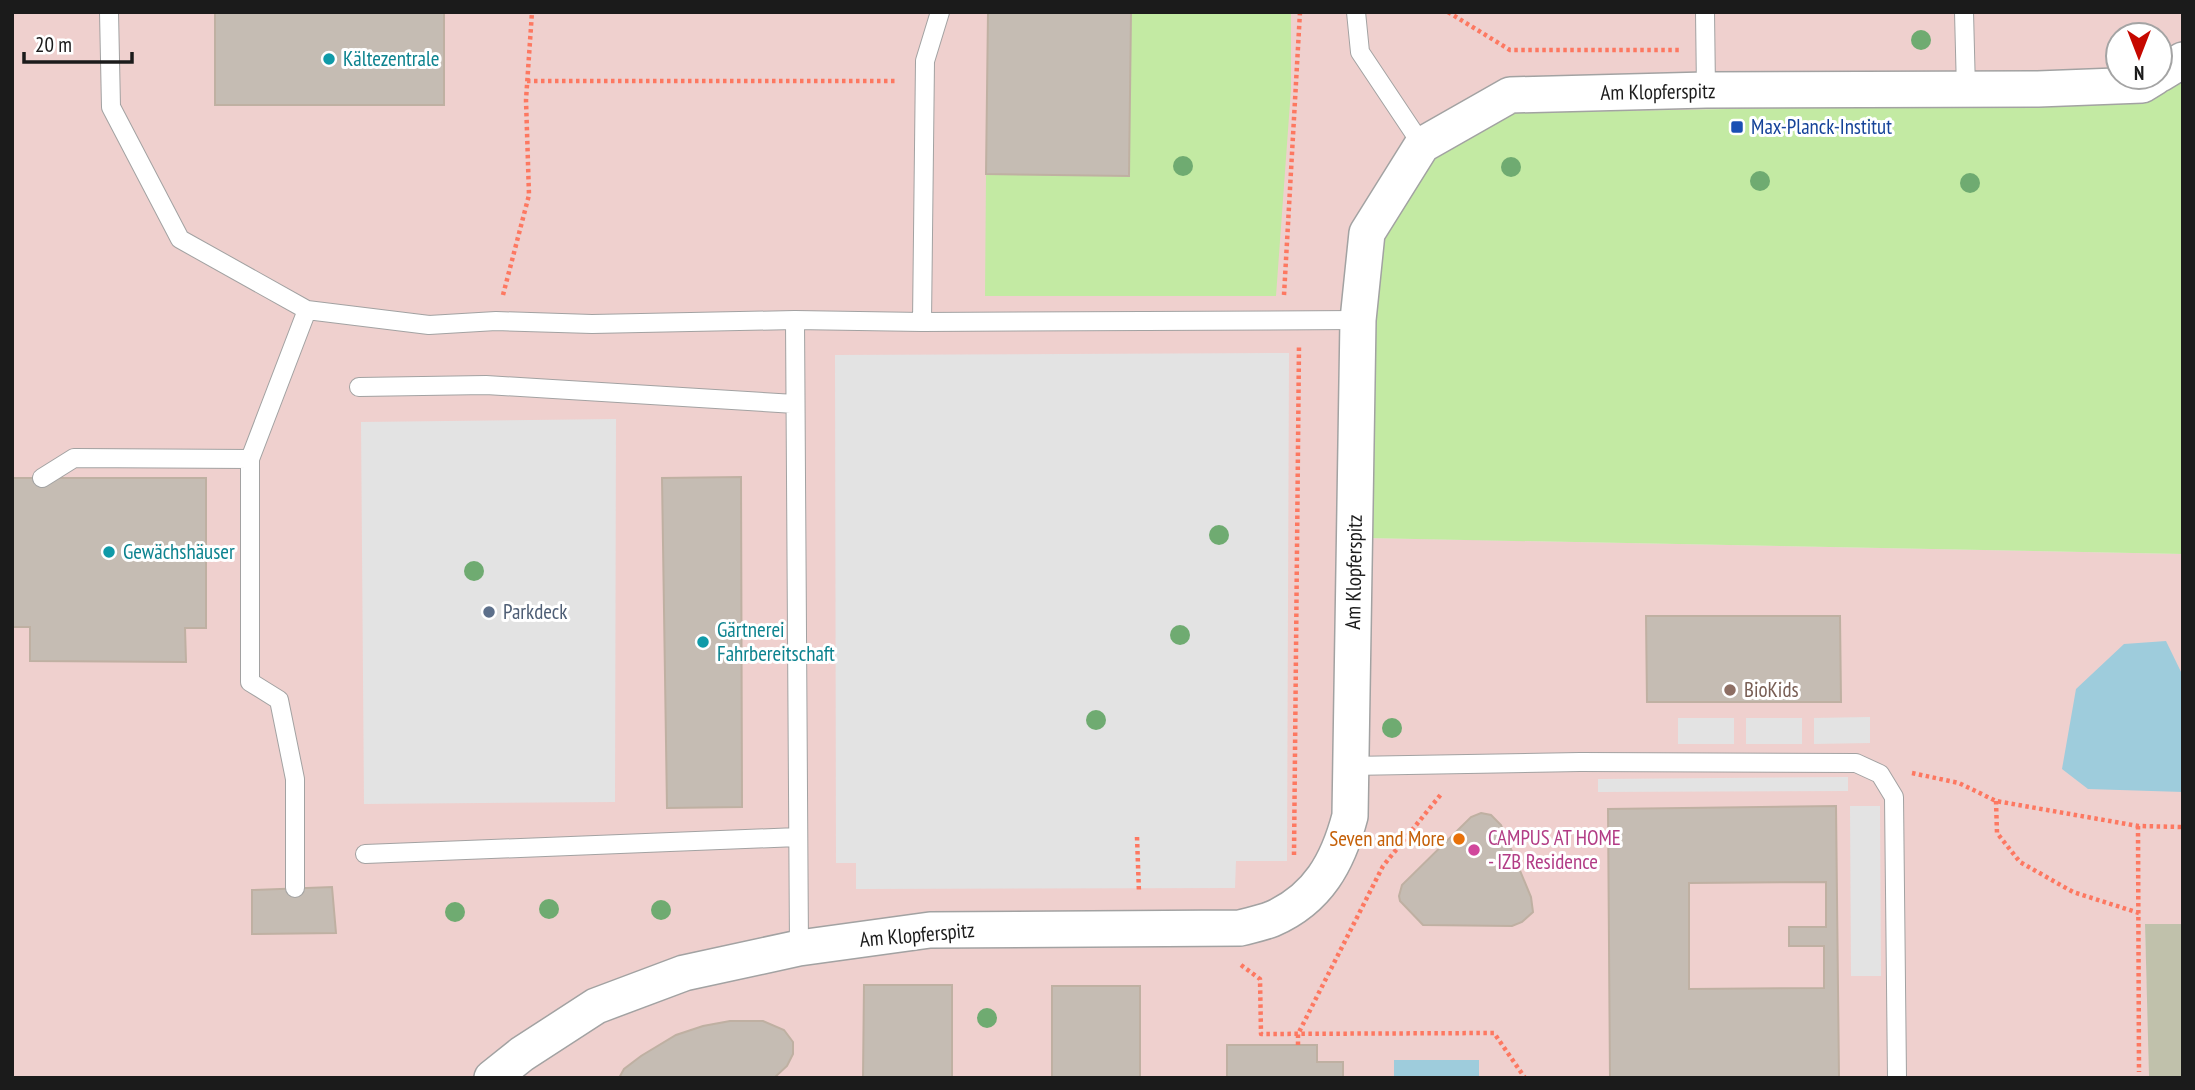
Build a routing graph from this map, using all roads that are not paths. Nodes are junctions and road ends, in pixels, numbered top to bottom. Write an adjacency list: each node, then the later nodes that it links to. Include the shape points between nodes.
1 (109, 12): 10 (lane, via 111,107 180,239)
2 (940, 12): 13 (lane, via 925,61)
3 (1356, 12): 9 (lane, via 1360,52)
4 (1705, 12): 7 (lane)
5 (1964, 12): 8 (lane)
6 (2104, 86): 8 (street, Am Klopferspitz)
7 (1706, 90): 8 (street, Am Klopferspitz); 9 (street, Am Klopferspitz, via 1510,95)
8 (1966, 90)
9 (1422, 145): 12 (street, Am Klopferspitz, via 1367,233)
10 (307, 310): 11 (lane, via 429,325); 16 (lane)
11 (795, 320): 13 (lane); 15 (lane)
12 (1358, 320): 13 (lane); 18 (street, Am Klopferspitz)
13 (922, 322)
14 (359, 387): 15 (lane, via 486,386)
15 (796, 404): 19 (lane)
16 (250, 458): 17 (lane, via 74,458); 21 (lane, via 250,682 279,699 295,779)
17 (42, 478)
18 (1350, 766): 22 (street, Am Klopferspitz, via 1350,816 1342,848 1323,879 1300,903 1272,919 1240,929 930,930); 24 (lane, via 1856,763 1880,774 1894,797)
19 (798, 837): 20 (lane); 22 (lane)
20 (365, 853)
21 (295, 888)
22 (799, 948): 23 (street, Am Klopferspitz, via 684,973 596,1006)
23 (492, 1078)
24 (1897, 1078)

